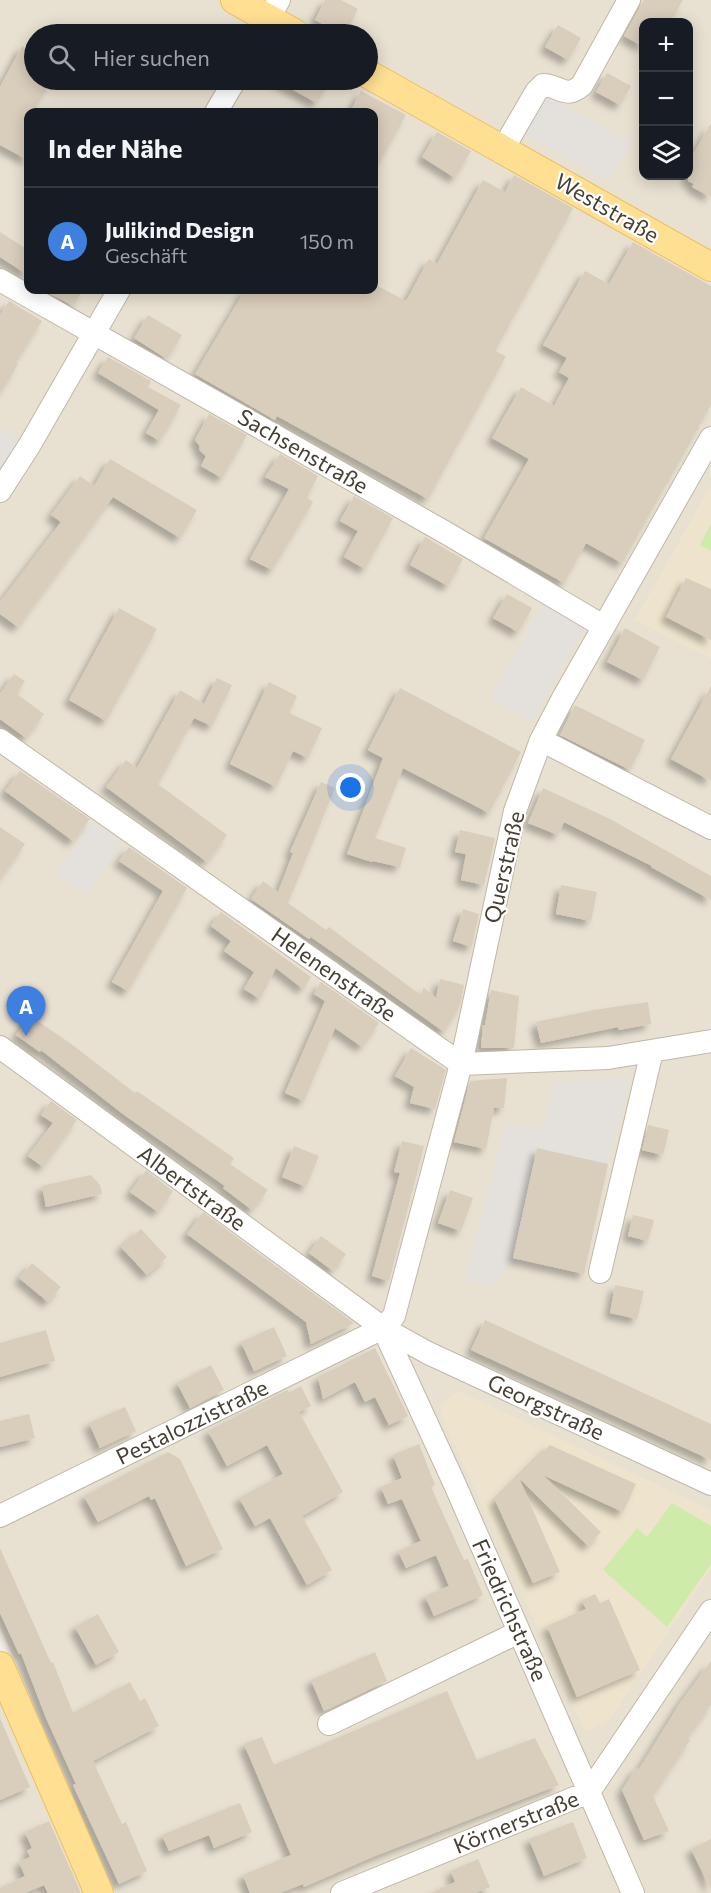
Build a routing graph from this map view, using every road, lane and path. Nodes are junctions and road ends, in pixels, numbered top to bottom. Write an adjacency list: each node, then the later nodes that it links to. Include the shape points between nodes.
1 (235, 0): 3 (main road)
2 (629, 0): 7 (street, via 582,85 565,92 543,85)
3 (269, 18)
4 (378, 80): 7 (main road, Weststraße)
5 (228, 90): 6 (street)
6 (218, 108)
7 (503, 149): 8 (main road, Weststraße)
8 (711, 267)
9 (0, 280): 10 (street, Sachsenstraße)
10 (24, 293)
11 (25, 294): 13 (street, Sachsenstraße)
12 (117, 294): 13 (street)
13 (95, 333): 15 (street); 16 (street, Sachsenstraße)
14 (711, 438): 16 (street, Querstraße)
15 (0, 491)
16 (603, 626): 18 (street, Querstraße)
17 (0, 740): 23 (street, Helenenstraße)
18 (541, 740): 19 (street); 23 (street, Querstraße, via 515,811)
19 (711, 828)
20 (711, 1041): 22 (street)
21 (0, 1047): 25 (street, Albertstraße)
22 (652, 1051): 23 (street, via 608,1058); 24 (street)
23 (461, 1064): 25 (street, Querstraße, via 394,1316)
24 (600, 1272)
25 (383, 1328): 26 (street, Georgstraße, via 428,1353); 27 (street, Pestalozzistraße); 29 (street, Friedrichstraße)
26 (711, 1484)
27 (0, 1516)
28 (711, 1611): 32 (street, Körnerstraße)
29 (519, 1632): 31 (street); 32 (street, Friedrichstraße)
30 (0, 1666): 33 (main road)
31 (329, 1724)
32 (589, 1792): 34 (street, Körnerstraße); 35 (street, Friedrichstraße)
33 (99, 1893)
34 (342, 1893)
35 (633, 1893)

